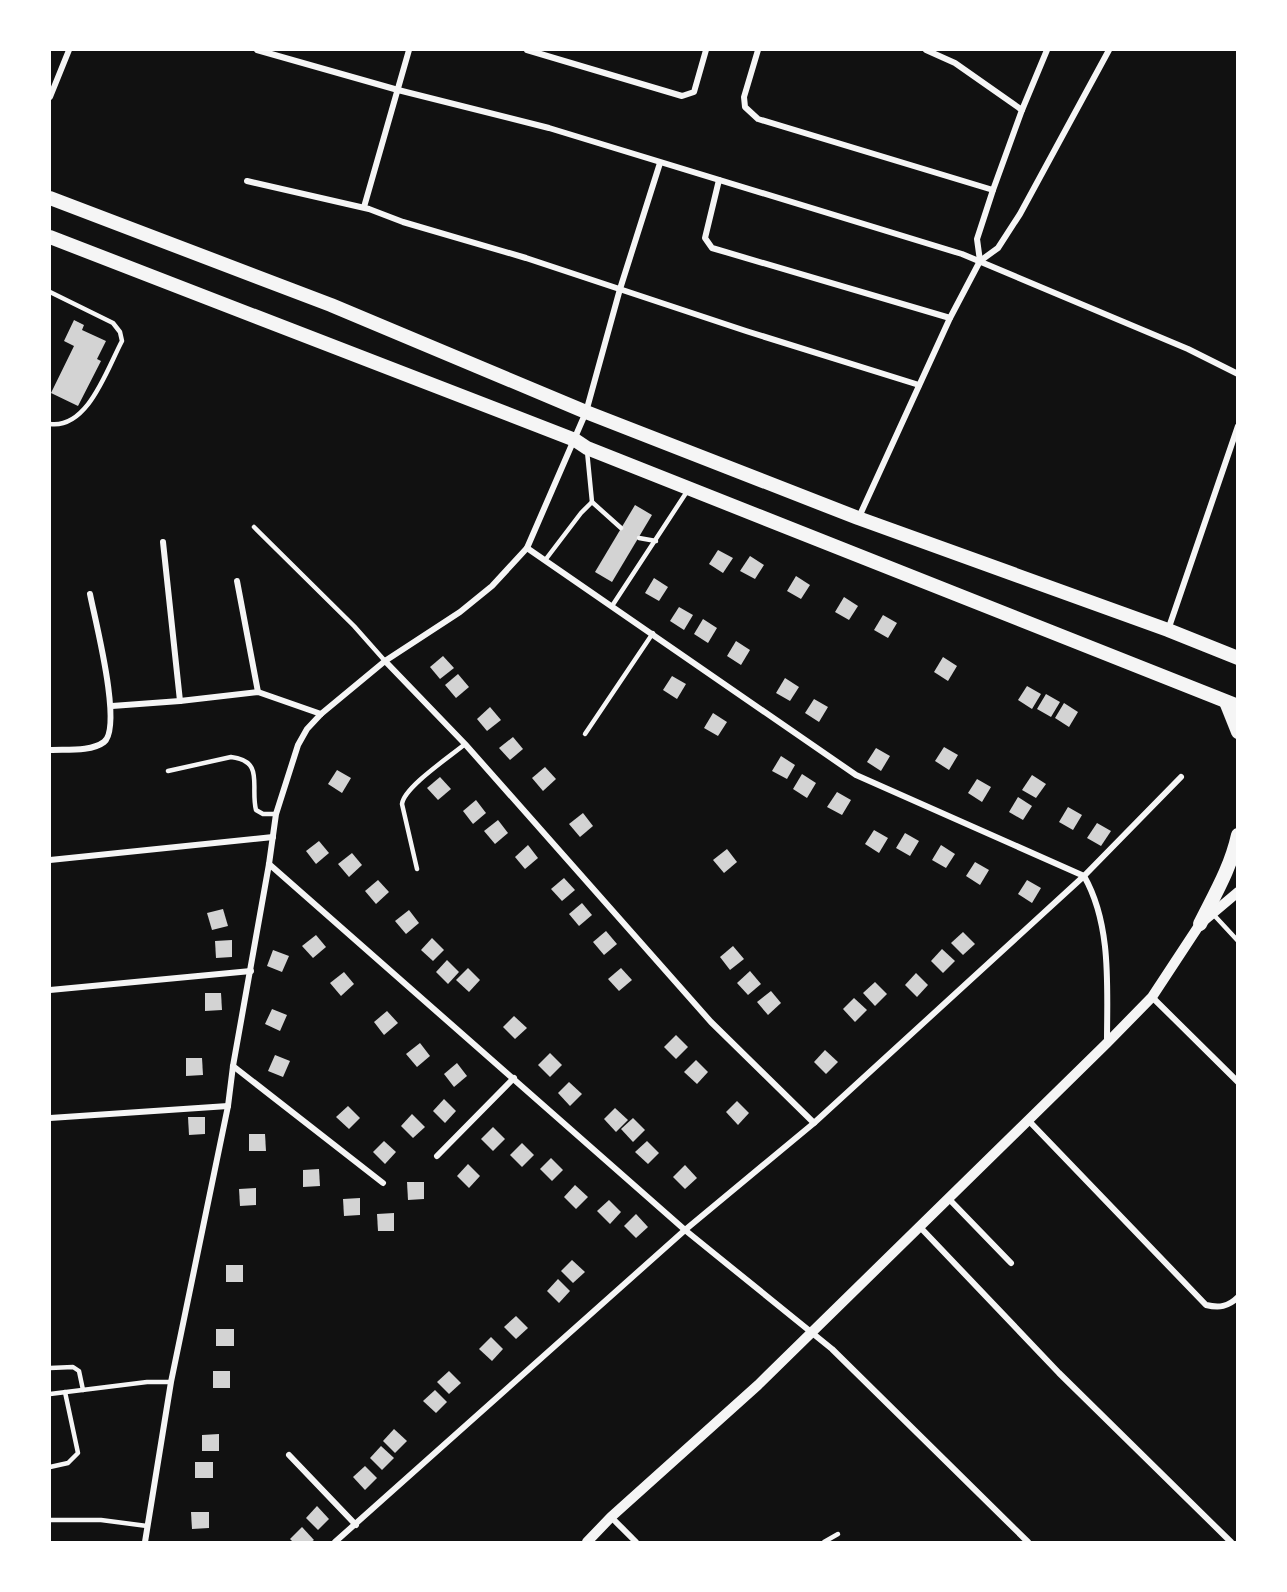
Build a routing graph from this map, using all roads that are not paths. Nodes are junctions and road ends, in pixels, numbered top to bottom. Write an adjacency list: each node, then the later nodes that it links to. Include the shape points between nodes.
1 (69, 50): 11 (street)
2 (256, 50): 10 (street)
3 (409, 50): 10 (street)
4 (527, 50): 5 (street, via 682,96 694,92)
5 (706, 50)
6 (758, 50): 16 (street, via 744,97 745,107 758,119)
7 (926, 50): 12 (street, via 955,63)
8 (1047, 50): 12 (street)
9 (1109, 50): 20 (street, via 1020,214 998,248)
10 (398, 90): 13 (street, via 549,128); 18 (street)
11 (50, 97)
12 (1022, 110): 16 (street)
13 (660, 163): 14 (street); 21 (street)
14 (719, 180): 20 (street); 23 (street, via 705,238 712,248)
15 (247, 181): 18 (street)
16 (993, 190): 20 (street, via 977,239)
17 (50, 198): 26 (main road, via 331,305)
18 (364, 207): 21 (street)
19 (50, 237): 29 (main road)
20 (980, 261): 23 (street); 24 (street)
21 (620, 289): 25 (street); 26 (street)
22 (50, 292): 27 (lane, via 113,323 122,341 89,405 66,424)
23 (950, 318): 25 (street)
24 (1238, 374)
25 (919, 385): 32 (street)
26 (586, 412): 29 (street); 32 (main road)
27 (50, 424)
28 (1238, 426): 43 (street)
29 (581, 444): 30 (main road); 31 (lane); 38 (street)
30 (689, 488): 36 (lane); 49 (main road)
31 (592, 502): 34 (lane); 39 (lane)
32 (858, 518): 43 (main road)
33 (255, 527): 46 (lane)
34 (621, 528)
35 (639, 538): 36 (lane)
36 (656, 541): 42 (lane)
37 (163, 542): 48 (street)
38 (527, 548): 39 (street); 46 (street, via 492,586 460,612)
39 (546, 560): 42 (street)
40 (237, 581): 47 (street)
41 (90, 594): 50 (street)
42 (612, 606): 44 (street)
43 (1168, 630): 45 (main road)
44 (652, 633): 53 (lane); 64 (street, via 856,775)
45 (1238, 658)
46 (385, 661): 51 (street); 54 (street)
47 (258, 692): 48 (street); 51 (street)
48 (180, 701): 50 (street)
49 (1232, 704): 52 (main road)
50 (112, 706): 55 (street, via 110,734 105,742 95,747)
51 (321, 714): 58 (street, via 298,745)
52 (1238, 732)
53 (585, 734)
54 (465, 744): 63 (lane, via 402,799); 79 (street, via 711,1022)
55 (50, 750)
56 (168, 771): 58 (lane, via 231,757 248,761 254,769 256,810)
57 (1181, 777): 64 (street)
58 (276, 814): 60 (street)
59 (1238, 835): 67 (main road, via 1224,879)
60 (273, 837): 61 (street); 62 (street)
61 (50, 860)
62 (270, 864): 69 (street); 74 (street)
63 (417, 869)
64 (1084, 876): 72 (street, via 1096,898 1105,947); 79 (street)
65 (1238, 892): 66 (street)
66 (1213, 914): 67 (street); 68 (lane)
67 (1200, 924): 71 (street)
68 (1238, 941)
69 (251, 971): 70 (street); 73 (street)
70 (50, 990)
71 (1152, 997): 72 (street); 75 (street)
72 (1107, 1043): 78 (street)
73 (233, 1066): 76 (street); 81 (street)
74 (514, 1078): 80 (street); 84 (street)
75 (1238, 1082)
76 (228, 1106): 77 (street); 89 (street)
77 (50, 1118)
78 (1029, 1121): 82 (street); 86 (street, via 1206,1305 1219,1308)
79 (814, 1123): 84 (street)
80 (437, 1155)
81 (383, 1183)
82 (948, 1198): 83 (street); 85 (street)
83 (919, 1226): 87 (street); 106 (street, via 1059,1373)
84 (685, 1230): 87 (street); 97 (street)
85 (1011, 1263)
86 (1238, 1297)
87 (812, 1332): 95 (street); 105 (street)
88 (50, 1368): 90 (lane, via 73,1367 79,1371)
89 (171, 1382): 90 (lane); 98 (street)
90 (83, 1390): 91 (lane)
91 (65, 1392): 92 (lane); 94 (lane, via 78,1453 68,1463)
92 (50, 1395)
93 (289, 1455): 97 (street)
94 (50, 1467)
95 (611, 1517): 102 (street); 103 (street)
96 (50, 1521): 98 (lane, via 101,1520)
97 (356, 1525): 101 (street)
98 (147, 1526): 100 (street)
99 (838, 1534): 104 (lane)
100 (145, 1542)
101 (335, 1542)
102 (587, 1542)
103 (636, 1542)
104 (824, 1542)
105 (1028, 1542)
106 (1231, 1542)

